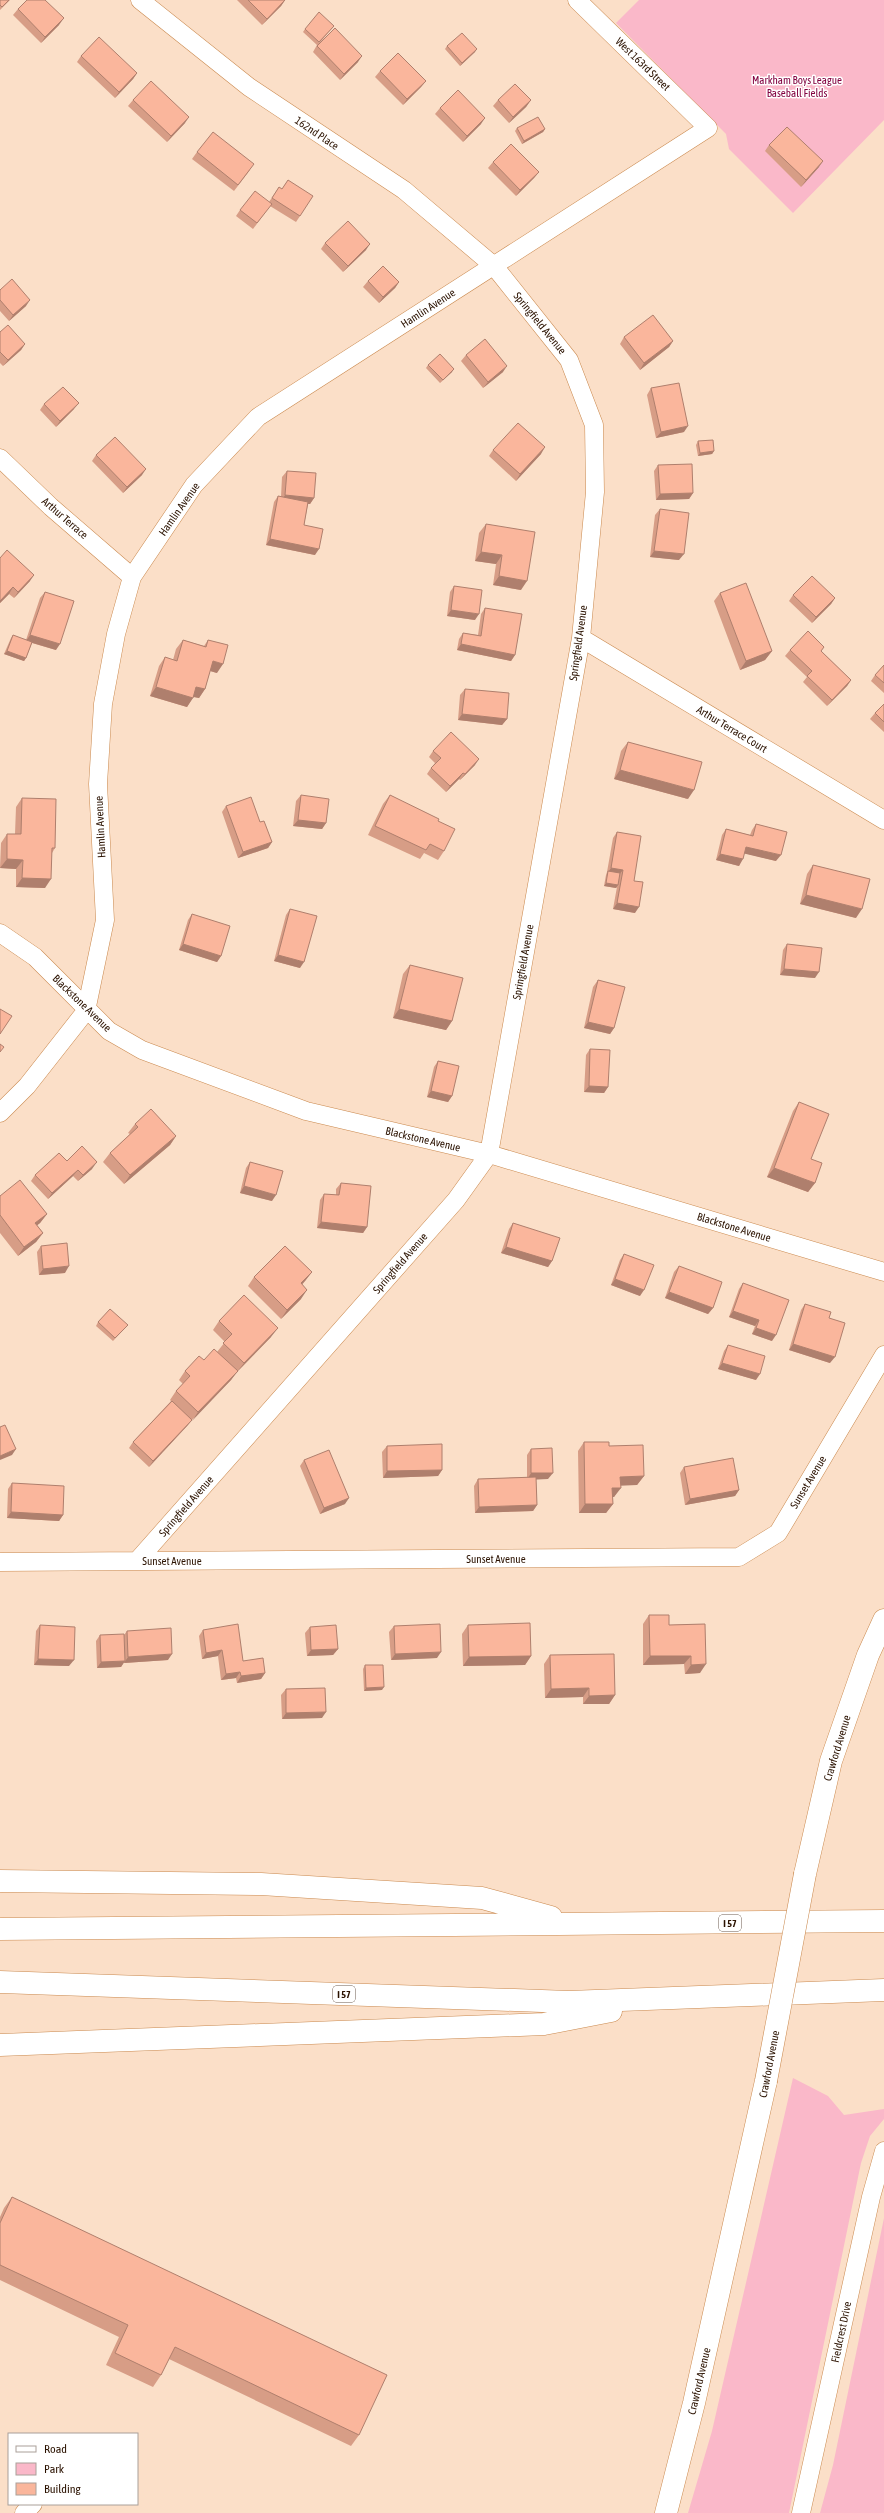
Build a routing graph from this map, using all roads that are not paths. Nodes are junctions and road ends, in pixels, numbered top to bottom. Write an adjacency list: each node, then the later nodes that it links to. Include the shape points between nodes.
1 (140, 0): 4 (street, 162nd Place, via 249,87 404,190)
2 (577, 0): 3 (street, West 163rd Street)
3 (708, 128): 4 (street, Hamlin Avenue)
4 (494, 266): 6 (street, Hamlin Avenue, via 258,417 194,485); 7 (street, Springfield Avenue, via 569,360 594,425 595,492)
5 (0, 458): 6 (street, Arthur Terrace, via 51,507)
6 (132, 576): 10 (street, Hamlin Avenue, via 116,634 103,704 98,784 106,920)
7 (581, 638): 8 (street, Arthur Terrace Court); 12 (street, Springfield Avenue)
8 (884, 820)
9 (0, 933): 10 (street, Blackstone Avenue, via 35,957)
10 (86, 1011): 11 (street, Hamlin Avenue, via 27,1086); 12 (street, Blackstone Avenue, via 109,1031 142,1050 306,1111)
11 (0, 1113)
12 (489, 1154): 13 (street, Blackstone Avenue); 15 (street, Springfield Avenue, via 456,1200)
13 (884, 1272)
14 (884, 1355): 15 (street, Sunset Avenue, via 778,1532 739,1557)
15 (137, 1561): 16 (street, Sunset Avenue)
16 (0, 1562)
17 (884, 1620): 29 (main road, Crawford Avenue, bridge, via 868,1655 830,1761 805,1874 766,2081 694,2403)
18 (0, 1881): 20 (main road, via 261,1884 482,1898)
19 (884, 1921): 20 (main road, I 57)
20 (575, 1924): 21 (main road, I 57)
21 (0, 1928)
22 (0, 1982): 24 (main road, I 57, via 569,2002)
23 (884, 1990): 24 (main road, I 57)
24 (687, 1997): 25 (main road, via 544,2024)
25 (0, 2045)
26 (884, 2151): 30 (street, Fieldcrest Drive, via 869,2204)
27 (32, 2505): 28 (street)
28 (24, 2513)
29 (666, 2513)
30 (801, 2513)

